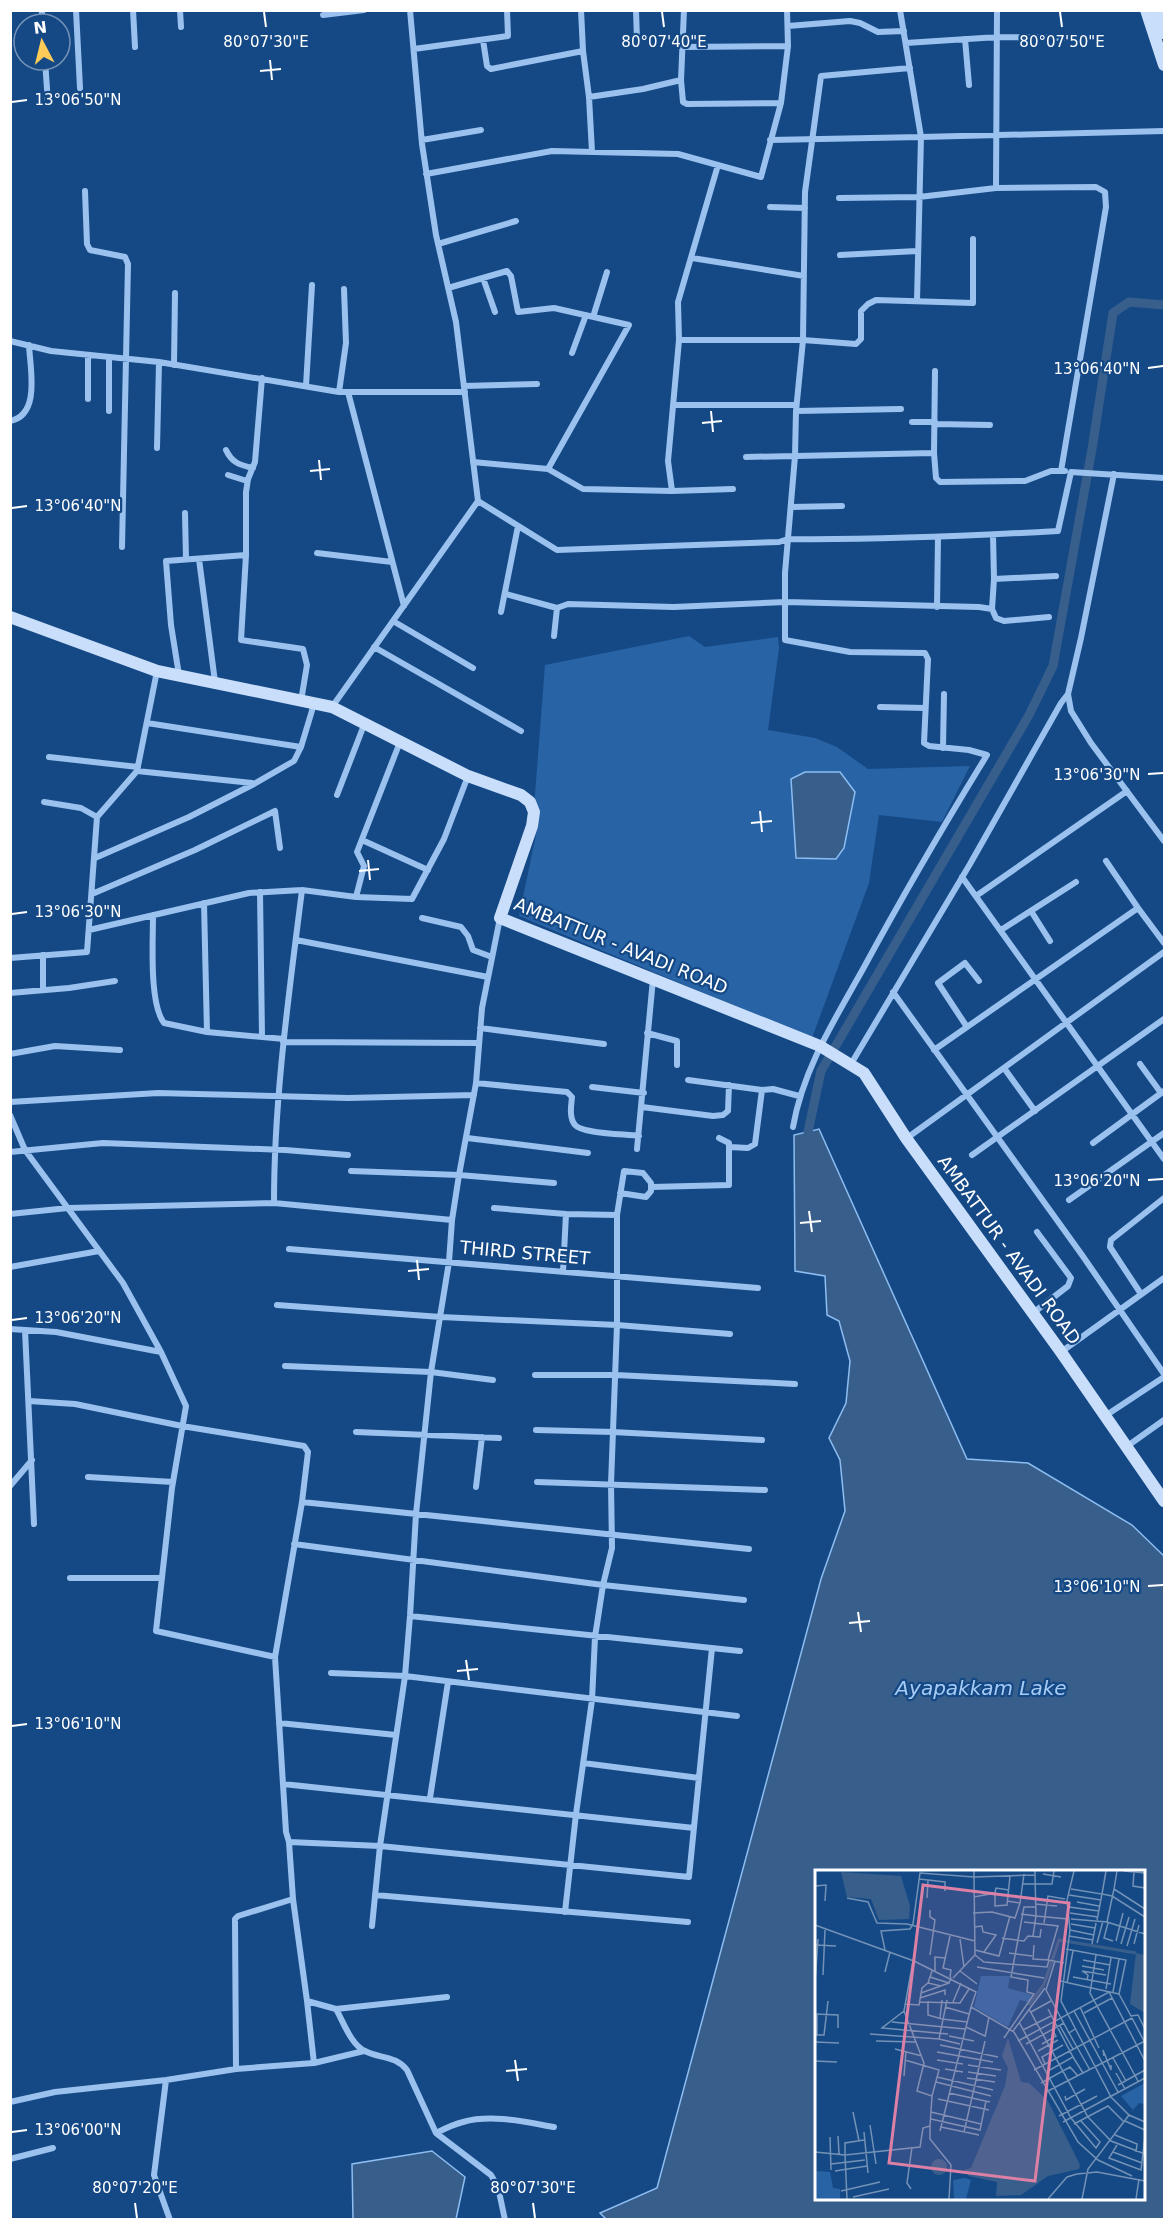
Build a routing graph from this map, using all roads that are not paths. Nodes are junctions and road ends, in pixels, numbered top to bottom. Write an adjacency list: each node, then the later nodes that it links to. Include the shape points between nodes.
1 (76, 10): 36 (street)
2 (133, 10): 27 (street)
3 (180, 10): 17 (street)
4 (364, 10): 15 (street)
5 (410, 10): 29 (street)
6 (507, 10): 23 (street, via 508,36)
7 (581, 10): 30 (street)
8 (636, 10): 24 (street)
9 (684, 10): 28 (street)
10 (787, 10): 16 (street)
11 (900, 10): 18 (street)
12 (997, 10): 20 (street)
13 (1146, 10): 31 (street)
14 (1158, 10): 19 (street)
15 (323, 15)
16 (788, 26): 18 (street, via 853,21 878,32); 26 (street)
17 (182, 27)
18 (904, 32): 25 (street)
19 (1164, 33)
20 (998, 37): 21 (street); 22 (street); 42 (street)
21 (1080, 38)
22 (964, 39): 25 (street); 35 (street)
23 (483, 40): 29 (street); 30 (street, via 487,66 491,69)
24 (637, 40)
25 (906, 43): 32 (street)
26 (788, 46): 28 (street); 39 (street)
27 (135, 47)
28 (683, 47): 34 (street)
29 (414, 49): 44 (street)
30 (583, 51): 37 (street)
31 (1164, 65)
32 (910, 68): 43 (street); 46 (street, via 822,76)
33 (46, 72): 38 (street)
34 (681, 80): 37 (street); 39 (street, via 683,102 687,104)
35 (969, 85)
36 (80, 88)
37 (589, 97): 47 (street)
38 (48, 103)
39 (782, 103): 45 (street)
40 (482, 130): 44 (street)
41 (1164, 131): 42 (street)
42 (997, 135): 43 (street); 50 (street)
43 (921, 137): 46 (street); 52 (street)
44 (422, 140): 49 (street)
45 (770, 140): 46 (street); 48 (street, via 761,177)
46 (811, 140): 55 (street)
47 (592, 152): 48 (street, via 678,154); 49 (street, via 552,151)
48 (718, 165): 61 (street)
49 (426, 174): 58 (street)
50 (996, 188): 52 (street); 106 (street, via 1096,187 1107,197)
51 (85, 192): 79 (street, via 90,250 118,254 128,264)
52 (919, 196): 53 (street); 59 (street)
53 (839, 198)
54 (770, 207): 55 (street)
55 (805, 208): 63 (street)
56 (516, 221): 58 (street)
57 (973, 239): 69 (street, via 973,303)
58 (438, 244): 66 (street)
59 (917, 251): 60 (street); 69 (street)
60 (840, 255)
61 (692, 258): 63 (street); 72 (street, via 678,302)
62 (607, 272): 71 (street)
63 (804, 276): 73 (street)
64 (483, 278): 66 (street); 70 (street); 71 (street, via 507,271 518,312 554,308)
65 (312, 285): 85 (street)
66 (448, 288): 86 (street)
67 (344, 289): 87 (street, via 346,343)
68 (175, 293): 81 (street)
69 (917, 301): 73 (street, via 876,300 868,304 861,311 861,339 856,344)
70 (495, 312)
71 (590, 316): 76 (street); 105 (street, via 629,325)
72 (679, 340): 73 (street); 90 (street)
73 (803, 340): 91 (street)
74 (10, 341): 75 (street)
75 (29, 345): 77 (street); 94 (street, via 31,397 22,417)
76 (572, 353)
77 (88, 355): 78 (street); 89 (street)
78 (109, 358): 79 (street); 93 (street)
79 (125, 360): 80 (street); 122 (street)
80 (159, 362): 81 (street); 98 (street)
81 (174, 365): 83 (street)
82 (935, 371): 96 (street)
83 (262, 378): 85 (street); 104 (street)
84 (537, 384): 86 (street)
85 (306, 386): 87 (street)
86 (464, 389): 88 (street); 103 (street)
87 (339, 392): 88 (street)
88 (348, 392): 127 (street)
89 (88, 399)
90 (673, 405): 91 (street); 113 (street, via 668,461)
91 (796, 408): 92 (street); 101 (street)
92 (901, 410)
93 (109, 411)
94 (10, 421)
95 (912, 422): 96 (street)
96 (935, 423): 97 (street); 100 (street)
97 (990, 425)
98 (157, 448)
99 (226, 450): 104 (street, via 230,459)
100 (934, 453): 101 (street); 106 (street, via 936,478 940,482 1025,481)
101 (795, 456): 102 (street); 116 (street)
102 (747, 457)
103 (473, 462): 105 (street); 114 (street)
104 (253, 468): 111 (street)
105 (548, 469): 113 (street, via 583,489)
106 (1061, 471): 107 (street)
107 (1075, 472): 108 (street); 119 (street, via 1058,531)
108 (1114, 474): 110 (street); 147 (street)
109 (228, 475): 111 (street)
110 (1164, 478)
111 (248, 481): 124 (street)
112 (733, 489): 113 (street)
113 (672, 491)
114 (478, 501): 118 (street); 132 (street)
115 (842, 506): 116 (street)
116 (790, 507): 121 (street)
117 (185, 513): 125 (street)
118 (519, 526): 121 (street, via 557,550); 130 (street)
119 (993, 535): 120 (street); 129 (street)
120 (938, 537): 121 (street); 133 (street)
121 (788, 539): 131 (street)
122 (122, 547)
123 (316, 553): 127 (street)
124 (246, 555): 126 (street); 148 (street, via 241,640 303,649 307,665)
125 (186, 559): 126 (street); 144 (street, via 166,561)
126 (199, 559): 145 (street)
127 (392, 562): 132 (street)
128 (1056, 576): 129 (street)
129 (994, 579): 135 (street)
130 (506, 594): 134 (street); 136 (street)
131 (786, 602): 133 (street); 134 (street, via 674,607 568,604); 152 (street, via 785,640 850,652 925,653)
132 (404, 606): 139 (street)
133 (937, 607): 135 (street)
134 (557, 608): 140 (street)
135 (992, 609): 138 (street, via 1000,620)
136 (501, 612)
137 (10, 617): 143 (street, AMBATTUR - AVADI ROAD)
138 (1049, 617)
139 (393, 621): 141 (street); 142 (street)
140 (554, 636)
141 (374, 647): 150 (street); 155 (street)
142 (473, 668)
143 (157, 670): 144 (street, AMBATTUR - AVADI ROAD); 153 (street)
144 (179, 675): 145 (street, AMBATTUR - AVADI ROAD)
145 (215, 683): 148 (street, AMBATTUR - AVADI ROAD)
146 (944, 694): 158 (street)
147 (1068, 694): 163 (street, via 1071,711); 173 (street)
148 (301, 701): 149 (street, AMBATTUR - AVADI ROAD)
149 (314, 704): 150 (street, AMBATTUR - AVADI ROAD); 157 (street)
150 (332, 707): 154 (street, AMBATTUR - AVADI ROAD)
151 (880, 707): 152 (street)
152 (925, 708): 158 (street, via 924,743)
153 (147, 723): 157 (street); 160 (street)
154 (364, 725): 156 (street, AMBATTUR - AVADI ROAD); 164 (street)
155 (521, 731)
156 (400, 742): 161 (street, AMBATTUR - AVADI ROAD); 167 (street)
157 (301, 747): 162 (street, via 294,761)
158 (943, 748): 213 (street, via 987,755 905,892)
159 (49, 757): 160 (street)
160 (137, 769): 162 (street); 166 (street)
161 (468, 776): 172 (street); 185 (street, AMBATTUR - AVADI ROAD, via 521,795 534,812)
162 (254, 784): 170 (street, via 189,818)
163 (1127, 791): 168 (street); 178 (street)
164 (337, 795)
165 (44, 802): 166 (street, via 81,808)
166 (97, 817): 170 (street)
167 (362, 840): 172 (street); 179 (street, via 357,852 364,866)
168 (1164, 841)
169 (280, 848): 177 (street, via 275,811)
170 (94, 858): 177 (street)
171 (1106, 861): 181 (street)
172 (428, 870): 179 (street, via 412,899)
173 (962, 877): 178 (street); 201 (street)
174 (1076, 882): 182 (street)
175 (302, 890): 176 (street); 179 (street); 188 (street)
176 (260, 892): 180 (street); 209 (street)
177 (92, 894): 186 (street)
178 (976, 896): 187 (street)
179 (356, 897)
180 (204, 903): 183 (street); 207 (street)
181 (1138, 908): 190 (street); 197 (street)
182 (1031, 911): 187 (street); 189 (street)
183 (153, 915): 186 (street); 207 (street, via 153,974 159,1016 164,1023)
184 (422, 918): 193 (street, via 461,927 472,950)
185 (500, 918): 193 (street); 196 (street, AMBATTUR - AVADI ROAD)
186 (89, 930): 192 (street, via 87,952)
187 (1001, 930): 197 (street)
188 (296, 940): 195 (street); 210 (street)
189 (1050, 941)
190 (1164, 944)
191 (1164, 952): 204 (street)
192 (42, 955): 194 (street); 200 (street)
193 (492, 957): 195 (street)
194 (10, 958)
195 (488, 977): 205 (street)
196 (653, 978): 208 (street); 213 (street, AMBATTUR - AVADI ROAD)
197 (1036, 979): 204 (street); 206 (street)
198 (115, 981): 200 (street)
199 (979, 981): 206 (street, via 965,963 938,983)
200 (43, 990): 202 (street)
201 (893, 992): 215 (street); 217 (street)
202 (10, 993)
203 (1164, 1019): 220 (street)
204 (1067, 1022): 220 (street); 221 (street)
205 (480, 1028): 211 (street); 212 (street)
206 (967, 1028): 215 (street)
207 (207, 1032): 209 (street)
208 (647, 1033): 219 (street, via 677,1041); 228 (street)
209 (262, 1037): 210 (street)
210 (284, 1040): 211 (street); 231 (street)
211 (479, 1043): 223 (street)
212 (604, 1044)
213 (822, 1047): 217 (street, AMBATTUR - AVADI ROAD); 232 (street)
214 (120, 1050): 216 (street, via 55,1046)
215 (934, 1050): 230 (street)
216 (10, 1053)
217 (846, 1060): 244 (street, AMBATTUR - AVADI ROAD, via 864,1073)
218 (1140, 1064): 227 (street)
219 (677, 1065)
220 (1099, 1066): 235 (street); 236 (street)
221 (1004, 1068): 230 (street); 235 (street)
222 (688, 1080): 224 (street)
223 (476, 1083): 229 (street); 240 (street, via 567,1092 572,1097 571,1110 578,1127)
224 (729, 1085): 226 (street); 234 (street, via 728,1111 723,1114)
225 (592, 1087): 228 (street)
226 (762, 1090): 232 (street); 247 (street, via 755,1144 748,1148)
227 (1163, 1092): 236 (street)
228 (644, 1093): 234 (street)
229 (474, 1095): 231 (street); 242 (street)
230 (967, 1095): 241 (street); 244 (street)
231 (279, 1096): 233 (street, via 158,1093); 248 (street)
232 (799, 1096): 238 (street)
233 (10, 1102)
234 (642, 1107): 240 (street)
235 (1035, 1111): 241 (street)
236 (1132, 1113): 245 (street); 246 (street)
237 (10, 1115): 250 (street)
238 (793, 1127)
239 (1164, 1133): 245 (street)
240 (639, 1136): 249 (street)
241 (996, 1137): 254 (street); 281 (street)
242 (467, 1138): 252 (street); 257 (street)
243 (719, 1138): 247 (street)
244 (906, 1138): 282 (street, AMBATTUR - AVADI ROAD)
245 (1152, 1142): 255 (street); 262 (street)
246 (1093, 1143)
247 (730, 1147): 259 (street, via 729,1185)
248 (274, 1149): 250 (street, via 103,1143); 253 (street); 263 (street)
249 (637, 1149)
250 (25, 1150): 251 (street); 264 (street)
251 (10, 1152)
252 (588, 1153)
253 (348, 1155)
254 (972, 1155)
255 (1164, 1159)
256 (351, 1171): 257 (street)
257 (459, 1174): 258 (street); 269 (street)
258 (554, 1183)
259 (652, 1187): 260 (street, via 646,1197); 260 (street, via 643,1173 624,1171)
260 (620, 1193): 268 (street)
261 (1164, 1198): 279 (street, via 1111,1240 1110,1247)
262 (1070, 1200)
263 (274, 1203): 264 (street); 269 (street)
264 (68, 1208): 266 (street); 272 (street)
265 (494, 1208): 267 (street)
266 (10, 1214)
267 (566, 1214): 268 (street); 275 (street)
268 (617, 1215): 276 (street)
269 (452, 1220): 273 (street)
270 (1037, 1232): 282 (street, via 1071,1278 1068,1286)
271 (290, 1249): 273 (street, THIRD STREET)
272 (99, 1251): 274 (street); 288 (street, via 123,1283)
273 (449, 1262): 275 (street, THIRD STREET); 283 (street)
274 (10, 1267)
275 (563, 1272): 276 (street, THIRD STREET)
276 (616, 1276): 278 (street, THIRD STREET); 284 (street)
277 (1164, 1278): 279 (street)
278 (758, 1288)
279 (1141, 1294): 281 (street)
280 (277, 1305): 283 (street)
281 (1120, 1310): 289 (street); 294 (street)
282 (1032, 1313): 289 (street, AMBATTUR - AVADI ROAD)
283 (441, 1317): 284 (street); 291 (street)
284 (617, 1324): 287 (street); 293 (street)
285 (10, 1329): 286 (street)
286 (25, 1330): 288 (street); 297 (street)
287 (730, 1334)
288 (161, 1352): 300 (street, via 186,1406)
289 (1061, 1352): 298 (street, AMBATTUR - AVADI ROAD)
290 (285, 1366): 291 (street)
291 (431, 1372): 295 (street); 304 (street)
292 (535, 1375): 293 (street)
293 (616, 1375): 296 (street); 303 (street)
294 (1164, 1376): 298 (street)
295 (493, 1380)
296 (795, 1384)
297 (29, 1401): 300 (street, via 75,1404); 309 (street)
298 (1104, 1417): 308 (street, AMBATTUR - AVADI ROAD)
299 (1164, 1420): 308 (street)
300 (182, 1426): 311 (street); 318 (street, via 304,1446 308,1452)
301 (536, 1430): 303 (street)
302 (357, 1432): 304 (street)
303 (613, 1432): 307 (street); 313 (street)
304 (424, 1434): 305 (street); 319 (street)
305 (482, 1437): 306 (street); 315 (street)
306 (499, 1438)
307 (762, 1440)
308 (1126, 1447): 317 (street, AMBATTUR - AVADI ROAD)
309 (32, 1460): 314 (street); 320 (street)
310 (88, 1477): 311 (street)
311 (173, 1482): 326 (street)
312 (537, 1482): 313 (street)
313 (611, 1484): 316 (street); 321 (street)
314 (10, 1486)
315 (476, 1487)
316 (765, 1490)
317 (1164, 1501)
318 (302, 1502): 319 (street); 322 (street)
319 (416, 1514): 321 (street); 324 (street)
320 (34, 1524)
321 (612, 1534): 323 (street); 327 (street)
322 (294, 1544): 324 (street); 333 (street)
323 (749, 1549)
324 (412, 1559): 327 (street); 329 (street)
325 (70, 1578): 326 (street)
326 (162, 1578): 333 (street, via 156,1631)
327 (603, 1585): 328 (street); 330 (street)
328 (744, 1600)
329 (410, 1616): 330 (street); 335 (street)
330 (595, 1636): 331 (street); 337 (street)
331 (712, 1648): 332 (street); 338 (street)
332 (740, 1651)
333 (275, 1657): 340 (street)
334 (331, 1673): 335 (street)
335 (405, 1676): 336 (street); 341 (street)
336 (447, 1682): 337 (street); 346 (street)
337 (592, 1700): 338 (street); 342 (street)
338 (706, 1713): 339 (street); 343 (street)
339 (737, 1716)
340 (279, 1723): 341 (street); 344 (street)
341 (396, 1735): 345 (street)
342 (583, 1762): 343 (street); 347 (street)
343 (699, 1778): 348 (street)
344 (284, 1784): 345 (street); 349 (street)
345 (387, 1793): 346 (street); 350 (street)
346 (430, 1798): 347 (street)
347 (576, 1814): 348 (street); 351 (street)
348 (694, 1828): 351 (street, via 689,1877)
349 (289, 1842): 350 (street); 353 (street)
350 (380, 1846): 351 (street); 352 (street)
351 (570, 1865): 354 (street)
352 (375, 1894): 354 (street); 356 (street)
353 (293, 1899): 358 (street); 362 (street, via 236,1919)
354 (565, 1911): 355 (street)
355 (688, 1922)
356 (372, 1926)
357 (447, 1997): 359 (street)
358 (307, 2001): 359 (street); 361 (street)
359 (336, 2008): 360 (street, via 353,2040)
360 (364, 2051): 361 (street); 366 (street, via 402,2063)
361 (314, 2063): 362 (street)
362 (236, 2069): 363 (street)
363 (166, 2080): 364 (street, via 55,2092); 369 (street, via 154,2175)
364 (10, 2102)
365 (554, 2127): 366 (street, via 513,2120 463,2121)
366 (436, 2133): 370 (street, via 491,2175 498,2187)
367 (53, 2148): 368 (street)
368 (10, 2159)
369 (170, 2220)
370 (505, 2220)

